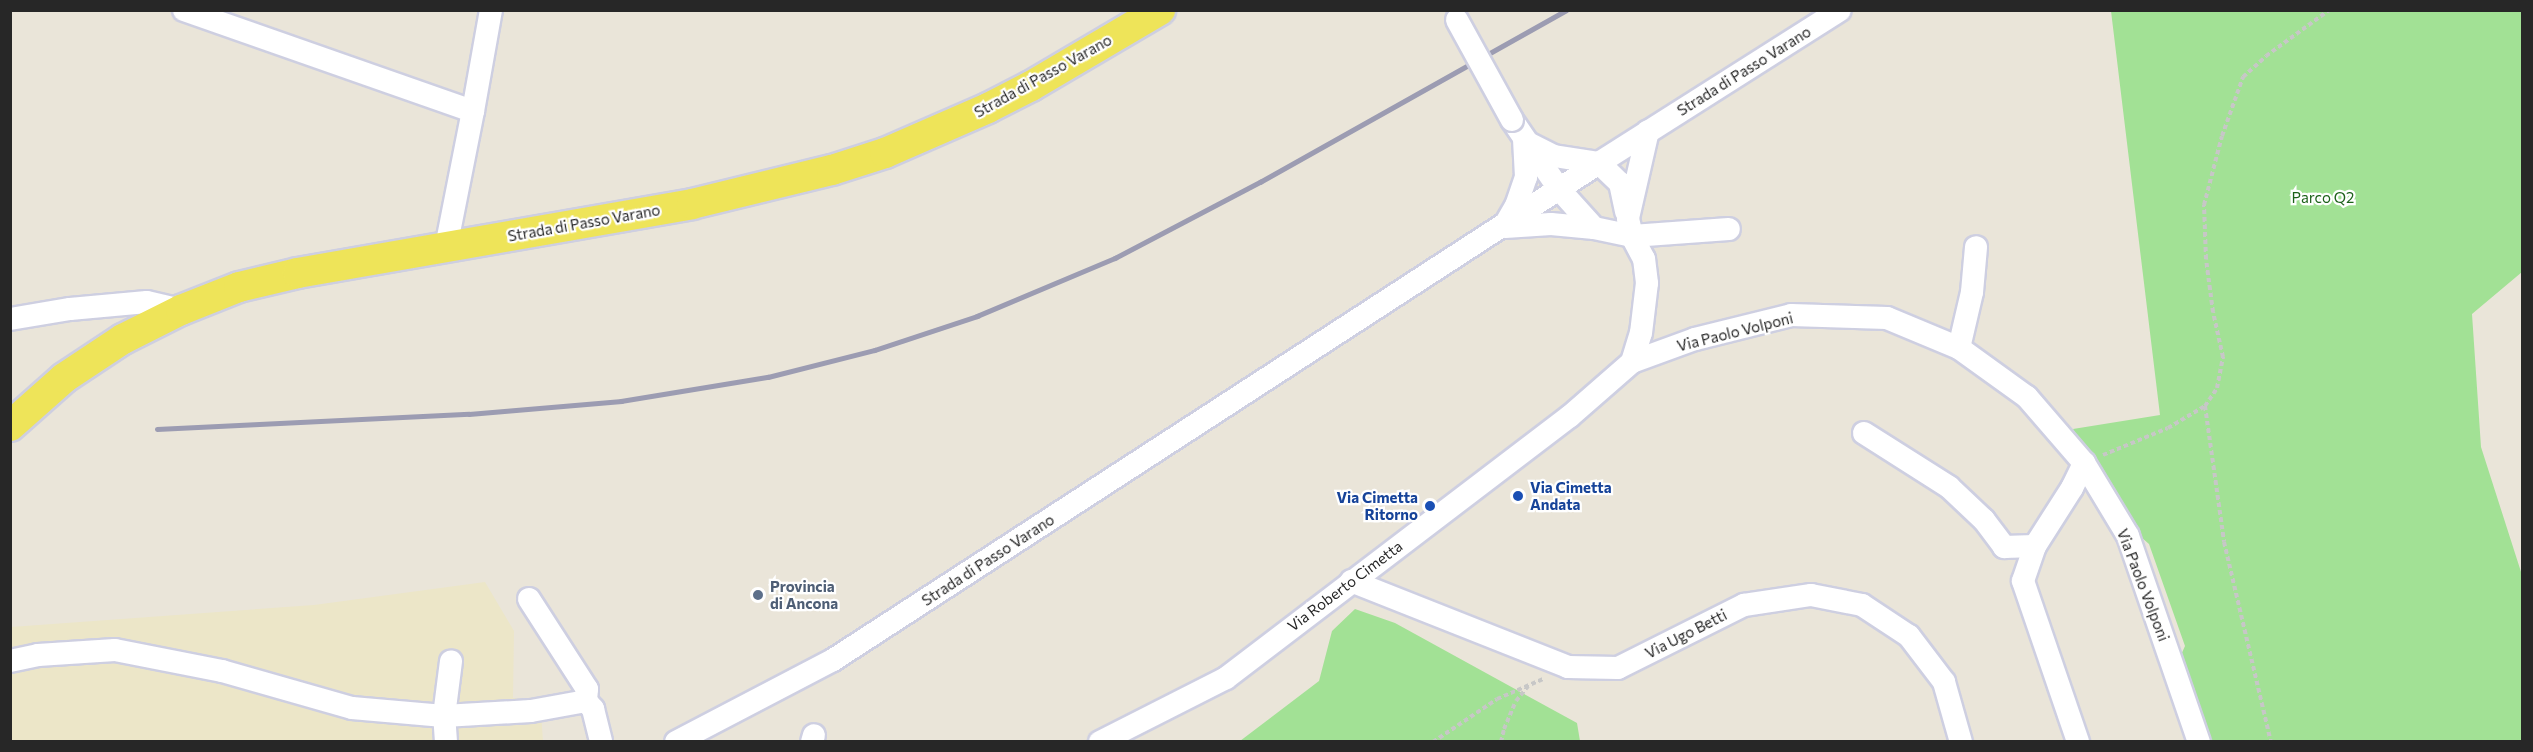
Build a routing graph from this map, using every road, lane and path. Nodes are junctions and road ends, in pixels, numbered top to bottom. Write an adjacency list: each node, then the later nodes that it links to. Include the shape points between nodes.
1 (184, 10): 7 (street)
2 (491, 10): 7 (street)
3 (1160, 10): 16 (main road, Strada di Passo Varano, via 1031,86 885,153 692,204)
4 (1840, 10): 8 (street, Strada di Passo Varano)
5 (2329, 10): 22 (path, via 2243,77 2222,136 2204,205 2206,258 2223,357 2217,388)
6 (1454, 15): 9 (street, Strada di Passo Varano, bridge)
7 (472, 111): 16 (street)
8 (1648, 131): 10 (street, Strada di Passo Varano); 13 (street)
9 (1524, 140): 10 (street, via 1554,156); 11 (street, Strada di Passo Varano); 12 (street, Strada di Passo Varano, via 1526,177)
10 (1599, 163): 11 (street, Strada di Passo Varano); 13 (street, via 1620,183)
11 (1559, 189): 12 (street, Strada di Passo Varano); 14 (street, Strada di Passo Varano)
12 (1504, 227): 14 (street); 37 (street, Strada di Passo Varano, via 833,660)
13 (1630, 227): 14 (street); 15 (street); 21 (street, via 1644,259 1647,283 1641,333)
14 (1594, 228)
15 (1729, 229)
16 (446, 247): 18 (main road, Strada di Passo Varano, via 239,287)
17 (1976, 247): 20 (street, via 1972,292)
18 (181, 310): 19 (street, via 147,302); 23 (main road, Strada di Passo Varano, via 123,339 64,378)
19 (10, 319)
20 (1959, 348): 21 (street, Via Paolo Volponi, via 1887,318 1791,315 1695,339); 25 (street, Via Paolo Volponi, via 2027,397)
21 (1632, 362): 28 (street, Via Roberto Cimetta, via 1569,417)
22 (2205, 406): 25 (path, via 2168,428); 44 (path, via 2224,542)
23 (10, 426)
24 (1864, 433): 27 (street, via 1949,487 1984,520)
25 (2084, 463): 26 (street); 43 (street, Via Paolo Volponi, via 2128,536)
26 (2035, 546): 27 (street); 29 (street)
27 (2004, 547): 29 (street)
28 (1351, 581): 38 (street, Via Roberto Cimetta, via 1226,678); 41 (street, Via Ugo Betti, via 1568,667 1618,668 1744,605 1811,595 1862,605 1909,636 1944,682)
29 (2023, 581): 42 (street)
30 (529, 599): 33 (street, via 587,689)
31 (10, 661): 34 (street, via 38,655 115,650 222,671 352,708)
32 (451, 661): 34 (street)
33 (586, 701): 34 (street, via 531,711); 36 (street, via 593,709)
34 (444, 716): 35 (street)
35 (446, 741)
36 (601, 741)
37 (676, 741)
38 (1100, 741)
39 (1433, 741): 40 (path, via 1497,699 1529,686 1516,701)
40 (1502, 741)
41 (1961, 741)
42 (2078, 741)
43 (2199, 741)
44 (2271, 741)

